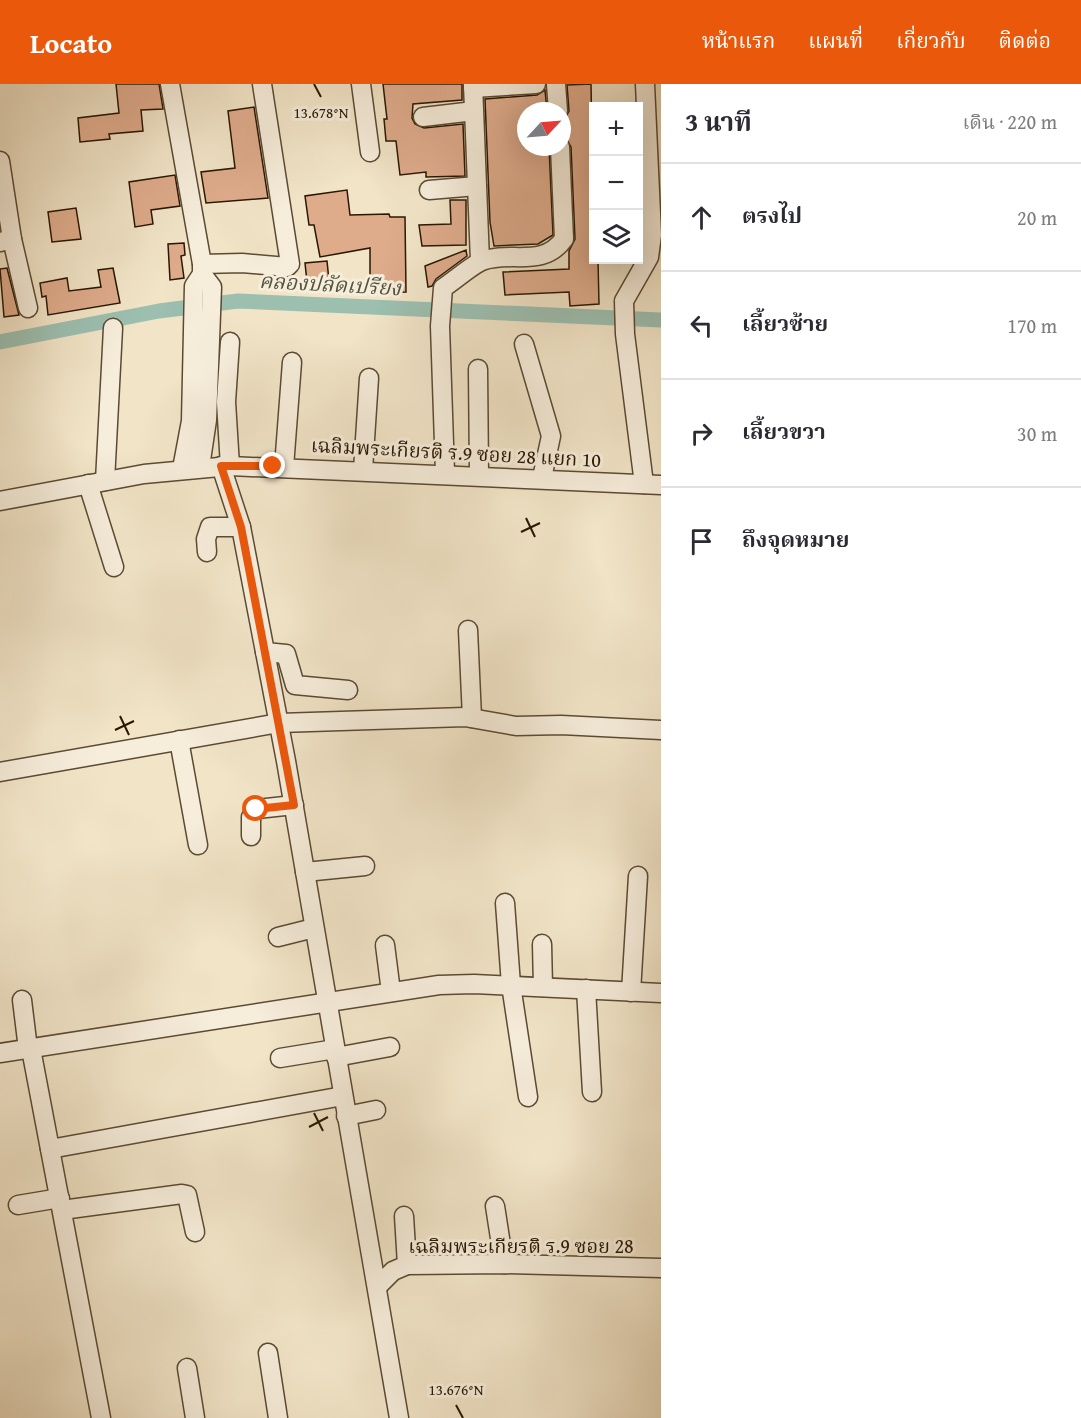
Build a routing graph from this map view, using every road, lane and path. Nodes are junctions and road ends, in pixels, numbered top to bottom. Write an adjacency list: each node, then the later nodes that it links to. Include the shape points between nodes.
1 (170, 84): 18 (street)
2 (262, 84): 18 (street, via 290,264 287,267 242,263)
3 (361, 84): 11 (street)
4 (536, 84): 7 (street)
5 (556, 84): 8 (street)
6 (645, 84): 34 (street, via 652,235 649,257 624,301 625,334)
7 (473, 86): 9 (street)
8 (557, 102)
9 (474, 111): 10 (street); 14 (street)
10 (423, 117)
11 (370, 152)
12 (560, 156): 17 (street, via 564,239 555,251)
13 (0, 160): 16 (street)
14 (477, 186): 15 (street); 17 (street)
15 (429, 190)
16 (6, 241): 19 (street)
17 (480, 261): 30 (street, via 443,288 440,326)
18 (202, 278): 28 (street, via 199,420)
19 (28, 308)
20 (112, 328): 33 (street)
21 (230, 342): 26 (street)
22 (524, 344): 32 (street, via 551,436)
23 (292, 362): 27 (street)
24 (478, 369): 31 (street)
25 (369, 378): 29 (street)
26 (225, 466): 27 (street, เฉลิมพระเกียรติ ร.9 ซอย 28 แยก 10); 28 (street, เฉลิมพระเกียรติ ร.9 ซอย 28 แยก 10); 36 (street)
27 (284, 467): 29 (street, เฉลิมพระเกียรติ ร.9 ซอย 28 แยก 10)
28 (191, 468): 33 (street, เฉลิมพระเกียรติ ร.9 ซอย 28 แยก 10)
29 (363, 470): 30 (street, เฉลิมพระเกียรติ ร.9 ซอย 28 แยก 10)
30 (445, 473): 31 (street, เฉลิมพระเกียรติ ร.9 ซอย 28 แยก 10)
31 (478, 475): 32 (street, เฉลิมพระเกียรติ ร.9 ซอย 28 แยก 10)
32 (542, 478): 34 (street, เฉลิมพระเกียรติ ร.9 ซอย 28 แยก 10)
33 (97, 483): 35 (street, เฉลิมพระเกียรติ ร.9 ซอย 28 แยก 10); 38 (street)
34 (653, 484)
35 (0, 501)
36 (241, 527): 37 (street, via 210,527); 40 (street)
37 (207, 552)
38 (114, 567)
39 (468, 630): 42 (street)
40 (265, 652): 41 (street, via 286,654 295,685); 43 (street)
41 (348, 690)
42 (472, 718): 43 (street); 44 (street, via 516,726)
43 (279, 723): 45 (street); 47 (street)
44 (661, 730)
45 (179, 740): 46 (street); 49 (street)
46 (0, 772)
47 (294, 805): 48 (street, via 256,809 251,817); 51 (street)
48 (251, 836)
49 (198, 845)
50 (365, 866): 51 (street)
51 (305, 872): 54 (street)
52 (638, 876): 62 (street)
53 (505, 903): 58 (street)
54 (314, 928): 55 (street); 65 (street)
55 (278, 937)
56 (542, 944): 59 (street)
57 (385, 945): 61 (street)
58 (511, 986): 59 (street); 61 (street, via 439,985); 73 (street)
59 (543, 987): 60 (street)
60 (586, 989): 62 (street); 71 (street)
61 (391, 992): 65 (street)
62 (631, 992): 63 (street)
63 (661, 993)
64 (22, 1000): 67 (street)
65 (326, 1001): 67 (street); 69 (street)
66 (390, 1047): 69 (street)
67 (30, 1049): 68 (street); 76 (street)
68 (0, 1053)
69 (335, 1053): 70 (street); 72 (street)
70 (280, 1058)
71 (592, 1092)
72 (343, 1096): 75 (street); 76 (street)
73 (528, 1097)
74 (376, 1110): 75 (street)
75 (346, 1116): 85 (street)
76 (50, 1149): 77 (street)
77 (61, 1204): 78 (street); 81 (street, via 182,1194 190,1202); 88 (street)
78 (18, 1205)
79 (495, 1206): 82 (street)
80 (404, 1216): 83 (street)
81 (195, 1232)
82 (504, 1263): 83 (street, เฉลิมพระเกียรติ ร.9 ซอย 28); 84 (street, เฉลิมพระเกียรติ ร.9 ซอย 28)
83 (407, 1265): 85 (street, เฉลิมพระเกียรติ ร.9 ซอย 28, via 393,1270)
84 (661, 1268)
85 (377, 1287): 91 (street)
86 (268, 1353): 90 (street)
87 (187, 1368): 89 (street)
88 (101, 1418)
89 (195, 1418)
90 (278, 1418)
91 (399, 1418)

